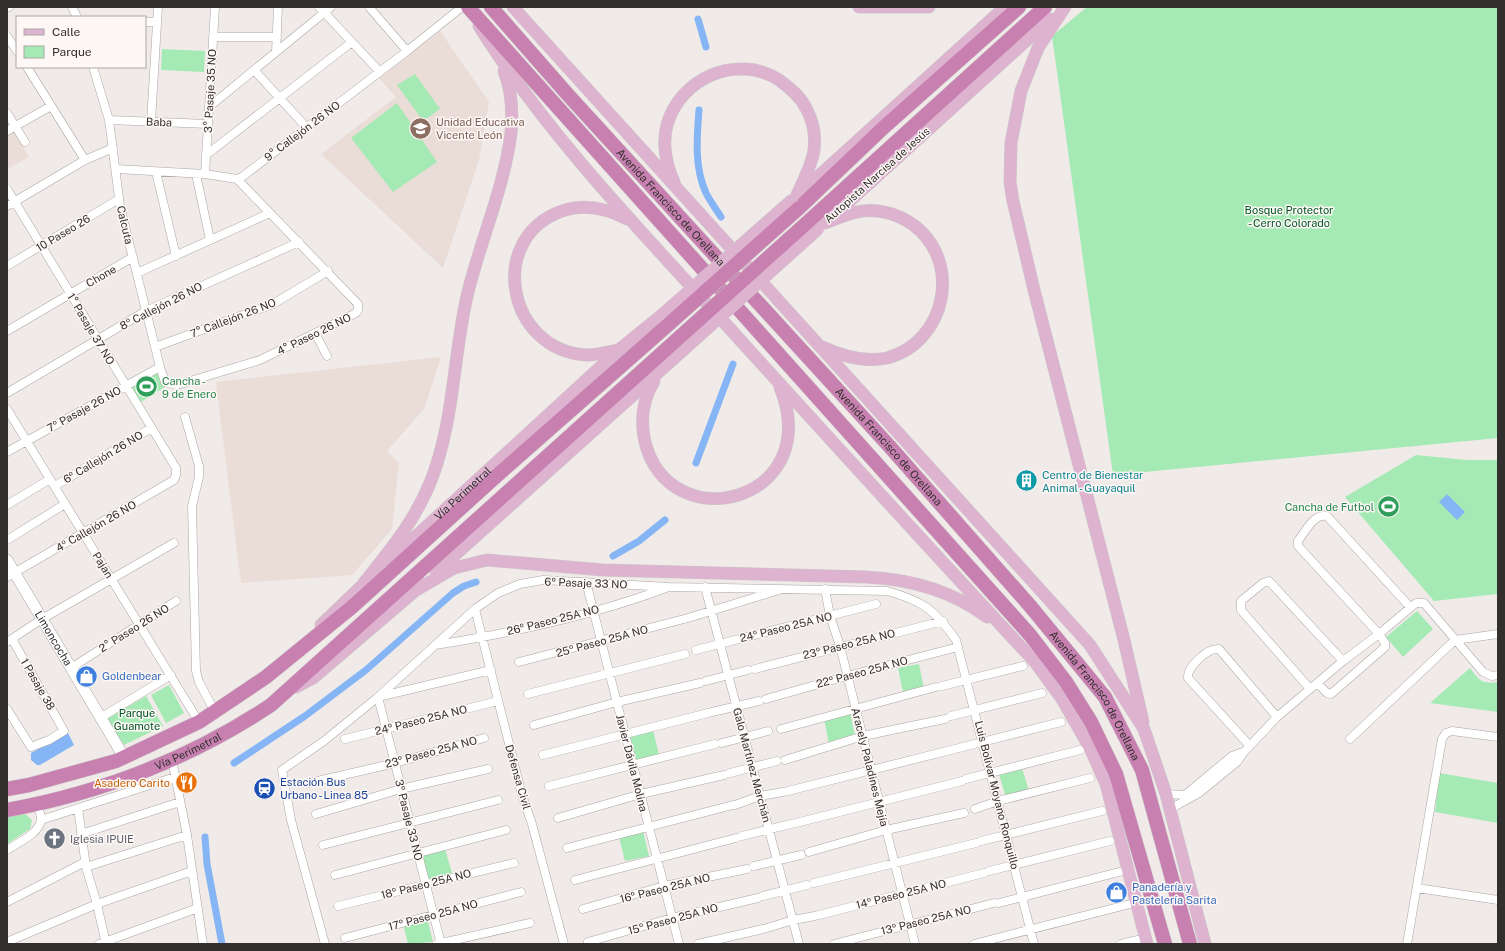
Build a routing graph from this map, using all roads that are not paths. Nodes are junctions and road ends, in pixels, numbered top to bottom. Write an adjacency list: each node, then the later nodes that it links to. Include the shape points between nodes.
1 (72, 7): 18 (street)
2 (158, 7): 20 (street)
3 (215, 7): 22 (street, 3° Pasaje 35 NO)
4 (278, 7): 23 (street)
5 (332, 7): 17 (street)
6 (369, 7): 26 (street)
7 (462, 7): 26 (street, 9° Callejón 26 NO)
8 (468, 7): 28 (main road, Avenida Francisco de Orellana); 269 (highway, Avenida Francisco de Orellana, via 1025,629 1066,682 1091,722 1116,774)
9 (491, 7): 270 (highway, Avenida Francisco de Orellana, via 574,102 891,448 1031,607 1105,697 1142,770)
10 (513, 7): 52 (main road, Avenida Francisco de Orellana)
11 (859, 7): 12 (main road)
12 (929, 7)
13 (1005, 7): 55 (main road)
14 (1020, 7): 55 (highway)
15 (1045, 7): 59 (highway, Autopista Narcisa de Jesús)
16 (1065, 7): 59 (main road, Autopista Narcisa de Jesús); 161 (main road, via 1038,48 1021,91 1011,143 1010,182 1034,290)
17 (321, 10): 24 (street); 27 (street)
18 (76, 16)
19 (146, 22): 20 (street)
20 (157, 22): 38 (street)
21 (7, 36): 25 (street)
22 (213, 37): 23 (street); 35 (street, 3° Pasaje 35 NO)
23 (277, 37): 27 (street)
24 (352, 42): 32 (street); 33 (street)
25 (16, 50)
26 (408, 51): 32 (street, 9° Callejón 26 NO)
27 (276, 52): 31 (street)
28 (497, 55): 58 (main road, Avenida Francisco de Orellana, via 540,113); 101 (main road, via 511,98 509,144 467,298 440,453 431,482 414,516)
29 (28, 68): 34 (street)
30 (93, 68): 37 (street, Calcuta)
31 (254, 70): 33 (street); 35 (street)
32 (380, 72): 41 (street, 9° Callejón 26 NO)
33 (280, 98): 41 (street); 45 (street)
34 (51, 106): 40 (street); 46 (street)
35 (209, 107): 39 (street, 3° Pasaje 35 NO)
36 (7, 113): 40 (street)
37 (109, 120): 38 (street, Baba); 44 (street, Calcuta)
38 (151, 122): 39 (street, Baba)
39 (208, 124): 45 (street, 3° Pasaje 35 NO)
40 (15, 126): 42 (street); 43 (street)
41 (307, 128): 51 (street, 9° Callejón 26 NO)
42 (7, 131)
43 (25, 142)
44 (113, 148): 46 (street); 47 (street, Calcuta)
45 (206, 155): 50 (street, 3° Pasaje 35 NO)
46 (85, 160): 56 (street)
47 (116, 169): 48 (street); 54 (street, Calcuta)
48 (156, 172): 49 (street); 63 (street)
49 (196, 174): 50 (street); 60 (street)
50 (205, 174): 51 (street)
51 (237, 179): 57 (street, 4° Paseo 26 NO)
52 (677, 188): 55 (main road, via 668,168 665,142 667,127 677,102 710,75 727,70 746,69 767,74 784,84 799,97 808,112 814,131 814,150); 75 (main road, Avenida Francisco de Orellana)
53 (7, 189): 56 (street, 1° Pasaje 37 NO)
54 (119, 199): 62 (street, 10 Paseo 26); 64 (street, Calcuta)
55 (796, 201): 70 (highway, bridge)
56 (11, 204): 62 (street, 1° Pasaje 37 NO)
57 (270, 213): 60 (street); 61 (street, 4° Paseo 26 NO)
58 (632, 221): 77 (main road, via 611,210 600,208 578,208 557,213 541,222 527,238 518,256 514,275 516,296 522,313 532,329 548,342 568,352 586,355); 82 (main road, Avenida Francisco de Orellana)
59 (818, 224): 74 (highway, Autopista Narcisa de Jesús, bridge); 75 (main road, via 847,214 868,211 889,213 907,221 922,233 933,248 940,266 943,290 939,310 930,328 917,342 897,354 877,359 856,359 838,354)
60 (210, 240): 63 (street)
61 (298, 242): 66 (street, 4° Paseo 26 NO); 69 (street, 8º Callejón 26 NO)
62 (41, 246): 65 (street, 10 Paseo 26); 68 (street, 1° Pasaje 37 NO)
63 (176, 256): 67 (street)
64 (133, 257): 67 (street, Calcuta); 68 (street, Chone)
65 (7, 266)
66 (328, 271): 72 (street, 4° Paseo 26 NO, via 358,304 358,310); 76 (street, 7° Callejón 26 NO, via 273,304)
67 (137, 273): 69 (street, Calcuta)
68 (70, 294): 71 (street, Chone); 73 (street, 1° Pasaje 37 NO)
69 (146, 311): 73 (street, 8º Callejón 26 NO); 76 (street, Calcuta)
70 (667, 319): 77 (main road, Vía Perimetral); 140 (highway, Vía Perimetral, via 352,607)
71 (7, 331)
72 (315, 333): 78 (street); 81 (street, 4° Paseo 26 NO, via 260,360 177,385)
73 (98, 339): 83 (street, 1° Pasaje 37 NO); 84 (street, 8º Callejón 26 NO)
74 (686, 340): 80 (main road, Vía Perimetral); 144 (highway, Vía Perimetral)
75 (816, 343): 161 (main road, Avenida Francisco de Orellana, via 1090,645)
76 (155, 347): 79 (street, Calcuta)
77 (620, 349): 101 (main road, Vía Perimetral)
78 (327, 356)
79 (160, 367): 81 (street, Calcuta); 83 (street, 7º Pasaje 26 NO)
80 (660, 372): 82 (main road, via 644,404 643,431 648,450 656,467 670,482 687,493 708,498 729,498 749,492 766,479 780,461 790,424 788,408); 105 (main road, Vía Perimetral)
81 (165, 382)
82 (778, 382): 117 (main road, Avenida Francisco de Orellana)
83 (126, 386): 87 (street, 1° Pasaje 37 NO); 88 (street, 7º Pasaje 26 NO)
84 (7, 393)
85 (7, 409): 88 (street, Pajan)
86 (185, 417): 154 (street, via 199,466 192,506 196,671)
87 (151, 428): 90 (street, 1° Pasaje 37 NO); 91 (street, 6º Callejón 26 NO)
88 (26, 441): 89 (street, 7º Pasaje 26 NO); 91 (street, Pajan)
89 (7, 452)
90 (176, 468): 94 (street, 4º Callejón 26 NO, via 174,480)
91 (52, 483): 92 (street, Pajan); 93 (street, 6º Callejón 26 NO)
92 (66, 504): 94 (street, Pajan); 95 (street)
93 (7, 505)
94 (83, 533): 98 (street, 4º Callejón 26 NO); 99 (street, Pajan)
95 (7, 540)
96 (174, 543): 99 (street)
97 (7, 560): 98 (street, Limoncocha)
98 (11, 575): 114 (street, Limoncocha)
99 (112, 579): 114 (street); 116 (street, Pajan)
100 (586, 582): 102 (street, 6º Pasaje 33 NO); 110 (street, 6º Pasaje 33 NO, via 543,580 520,584 498,593); 111 (street, Javier Dávila Molina)
101 (364, 583): 140 (main road, Vía Perimetral, via 276,663)
102 (669, 587): 103 (street, 6º Pasaje 33 NO); 111 (street, 26º Paseo 25A NO)
103 (705, 587): 104 (street, 6º Pasaje 33 NO); 112 (street, Galo Martínez Merchán)
104 (786, 588): 106 (street, 6º Pasaje 33 NO); 112 (street, 25º Paseo 25A NO)
105 (418, 589): 117 (main road, via 454,568 487,560 603,570 890,578 948,594 980,612); 144 (main road, Vía Perimetral, via 313,678)
106 (825, 589): 113 (street, Aracely Paladines Mejía); 115 (street, 6º Pasaje 33 NO, via 887,591 909,597 927,606)
107 (176, 602): 116 (street, 2° Paseo 26 NO)
108 (876, 604): 113 (street, 24º Paseo 25A NO)
109 (1410, 607): 118 (street); 118 (street, via 1327,516 1317,517 1298,541 1298,546); 121 (street, via 1419,602 1424,603)
110 (475, 608): 120 (street, Defensa Civil); 125 (street, 6º Pasaje 33 NO)
111 (594, 611): 120 (street, 26º Paseo 25A NO); 123 (street, Javier Dávila Molina)
112 (712, 611): 123 (street, 25º Paseo 25A NO); 124 (street, Galo Martínez Merchán)
113 (830, 616): 124 (street, 24º Paseo 25A NO); 126 (street, Aracely Paladines Mejía)
114 (42, 619): 122 (street); 133 (street, Limoncocha)
115 (943, 621): 126 (street, 23º Paseo 25A NO); 127 (street, 6º Pasaje 33 NO)
116 (139, 624): 133 (street, 2° Paseo 26 NO); 137 (street, Pajan)
117 (1006, 631): 241 (main road, Avenida Francisco de Orellana, via 1035,662 1062,699 1090,748 1106,784)
118 (1379, 634): 130 (street); 142 (street, via 1385,643 1384,650 1332,694 1326,693)
119 (1498, 634): 121 (street)
120 (483, 637): 125 (street, 26º Paseo 25A NO); 134 (street, Defensa Civil)
121 (1455, 640): 138 (street, via 1483,672 1492,676); 169 (street)
122 (10, 641): 151 (street, 1 Pasaje 38, via 64,728 63,732 31,747)
123 (601, 642): 131 (street, 25º Paseo 25A NO); 135 (street, Javier Dávila Molina)
124 (719, 644): 128 (street, 24º Paseo 25A NO); 136 (street, Galo Martínez Merchán)
125 (435, 645): 147 (street, 6º Pasaje 33 NO)
126 (840, 646): 136 (street, 23º Paseo 25A NO); 139 (street, Aracely Paladines Mejía)
127 (958, 647): 139 (street, 22º Paseo 25A NO); 141 (street, Luis Bolívar Moyano Ronquillo)
128 (696, 650)
129 (685, 654): 135 (street)
130 (1343, 661): 142 (street); 143 (street, via 1269,581 1241,601 1241,610)
131 (519, 662)
132 (1022, 666): 141 (street)
133 (71, 668): 156 (street, Limoncocha)
134 (491, 670): 147 (street); 148 (street, Defensa Civil)
135 (609, 673): 146 (street); 149 (street, Javier Dávila Molina)
136 (728, 674): 149 (street, 23º Paseo 25A NO); 150 (street, Galo Martínez Merchán)
137 (170, 675): 156 (street); 157 (street, Pajan)
138 (1498, 675)
139 (847, 676): 150 (street, 22º Paseo 25A NO); 152 (street, Aracely Paladines Mejía)
140 (266, 677): 154 (highway, Vía Perimetral)
141 (967, 680): 152 (street); 153 (street, Luis Bolívar Moyano Ronquillo)
142 (1317, 683): 143 (street)
143 (1310, 689): 155 (street)
144 (289, 690): 176 (highway, Vía Perimetral, via 234,729)
145 (1042, 692): 153 (street)
146 (528, 694)
147 (378, 697): 162 (street, 3º Pasaje 33 NO); 258 (street, 6º Pasaje 33 NO, via 324,741 282,770 291,820)
148 (498, 701): 162 (street, 24º Paseo 25A NO); 260 (street, Defensa Civil)
149 (617, 702): 159 (street, 23º Paseo 25A NO); 164 (street, Javier Dávila Molina)
150 (736, 706): 164 (street, 22º Paseo 25A NO); 165 (street, Galo Martínez Merchán)
151 (7, 708)
152 (855, 708): 160 (street); 166 (street, Aracely Paladines Mejía)
153 (974, 709): 166 (street); 171 (street, Luis Bolívar Moyano Ronquillo)
154 (215, 712): 157 (highway, Vía Perimetral)
155 (1277, 717): 172 (street); 172 (street, via 1219,649 1209,651 1190,669 1188,678)
156 (100, 718): 175 (street, Limoncocha)
157 (200, 722): 175 (highway, Vía Perimetral)
158 (1061, 722): 171 (street)
159 (534, 725)
160 (780, 729)
161 (1144, 729): 190 (main road, Avenida Francisco de Orellana)
162 (385, 730): 170 (street, 24º Paseo 25A NO); 177 (street, 3º Pasaje 33 NO)
163 (768, 731): 165 (street)
164 (625, 735): 174 (street, 22º Paseo 25A NO); 178 (street, Javier Dávila Molina)
165 (744, 736): 178 (street); 179 (street, Galo Martínez Merchán)
166 (863, 736): 179 (street); 181 (street, Aracely Paladines Mejía)
167 (1498, 737): 234 (street, via 1452,731 1446,733 1442,739)
168 (484, 738): 177 (street, 23º Paseo 25A NO)
169 (1350, 739)
170 (345, 740)
171 (983, 742): 181 (street); 182 (street, Luis Bolívar Moyano Ronquillo)
172 (1247, 749): 192 (street, via 1237,762 1199,793)
173 (1080, 750): 182 (street)
174 (543, 755)
175 (124, 757): 187 (highway, Vía Perimetral)
176 (172, 760): 183 (street); 197 (highway, Vía Perimetral, via 114,782)
177 (395, 763): 185 (street, 23º Paseo 25A NO); 188 (street, 3º Pasaje 33 NO)
178 (633, 766): 186 (street); 189 (street, Javier Dávila Molina)
179 (752, 766): 189 (street); 191 (street, Galo Martínez Merchán)
180 (488, 769): 188 (street)
181 (871, 769): 191 (street); 196 (street, Aracely Paladines Mejía)
182 (991, 773): 194 (street, Luis Bolívar Moyano Ronquillo); 196 (street)
183 (175, 777): 195 (street); 198 (street)
184 (1090, 778): 194 (street)
185 (309, 783)
186 (550, 786)
187 (7, 789)
188 (401, 789): 204 (street); 207 (street, 3º Pasaje 33 NO)
189 (641, 794): 205 (street); 208 (street, Javier Dávila Molina)
190 (1166, 794): 192 (street); 200 (main road, Avenida Francisco de Orellana)
191 (760, 796): 208 (street); 210 (street, Galo Martínez Merchán)
192 (1186, 797): 200 (street)
193 (498, 800): 207 (street)
194 (998, 801): 199 (street); 214 (street, Luis Bolívar Moyano Ronquillo)
195 (180, 802): 212 (street); 213 (street)
196 (879, 802): 210 (street); 211 (street, Aracely Paladines Mejía)
197 (37, 804): 201 (highway, Vía Perimetral); 206 (street)
198 (78, 808): 206 (street); 212 (street)
199 (975, 809)
200 (1170, 809): 271 (main road, Avenida Francisco de Orellana)
201 (7, 810)
202 (1102, 811): 214 (street, 15º Paseo 25A NO)
203 (964, 813): 211 (street)
204 (316, 814)
205 (558, 818)
206 (41, 820): 218 (street, via 31,834)
207 (409, 823): 216 (street); 220 (street, 3º Pasaje 33 NO)
208 (649, 827): 217 (street); 222 (street, Javier Dávila Molina)
209 (506, 830): 220 (street)
210 (769, 830): 222 (street); 223 (street, Galo Martínez Merchán)
211 (886, 830): 219 (street); 225 (street, Aracely Paladines Mejía)
212 (81, 834): 226 (street)
213 (187, 835): 226 (street); 228 (street)
214 (1007, 835): 225 (street, 15º Paseo 25A NO); 227 (street, Luis Bolívar Moyano Ronquillo)
215 (1110, 841): 227 (street, 14º Paseo 25A NO)
216 (323, 845)
217 (567, 848)
218 (7, 850)
219 (809, 852)
220 (418, 854): 230 (street); 232 (street, 3º Pasaje 33 NO)
221 (801, 855): 223 (street, 16º Paseo 25A NO)
222 (657, 858): 231 (street); 233 (street, Javier Dávila Molina)
223 (777, 861): 233 (street, 16º Paseo 25A NO); 235 (street, Galo Martínez Merchán)
224 (514, 863): 232 (street, 18º Paseo 25A NO)
225 (895, 863): 235 (street, 15º Paseo 25A NO); 237 (street, Aracely Paladines Mejía)
226 (85, 864): 240 (street); 242 (street)
227 (1015, 865): 237 (street, 14º Paseo 25A NO); 238 (street, Luis Bolívar Moyano Ronquillo)
228 (192, 871): 242 (street); 244 (street)
229 (1119, 872): 238 (street, 13º Paseo 25A NO)
230 (335, 875)
231 (574, 880)
232 (426, 884): 243 (street, 18º Paseo 25A NO); 246 (street, 3º Pasaje 33 NO)
233 (664, 886): 245 (street, 16º Paseo 25A NO); 247 (street, Javier Dávila Molina)
234 (1417, 888): 239 (street); 272 (street)
235 (785, 890): 247 (street, 15º Paseo 25A NO); 248 (street, Galo Martínez Merchán)
236 (521, 892): 246 (street, 17º Paseo 25A NO)
237 (903, 893): 248 (street, 14º Paseo 25A NO); 250 (street, Aracely Paladines Mejía)
238 (1022, 896): 250 (street, 13º Paseo 25A NO); 251 (street, Luis Bolívar Moyano Ronquillo)
239 (1498, 900)
240 (7, 902)
241 (1138, 902): 251 (street); 254 (main road, Avenida Francisco de Orellana)
242 (97, 904): 252 (street); 256 (street)
243 (338, 906)
244 (198, 908): 256 (street); 257 (street)
245 (583, 909)
246 (433, 914): 253 (street, 17º Paseo 25A NO); 259 (street, 3º Pasaje 33 NO)
247 (672, 918): 255 (street, 15º Paseo 25A NO); 261 (street, Javier Dávila Molina)
248 (793, 920): 262 (street, 14º Paseo 25A NO); 263 (street, Galo Martínez Merchán)
249 (530, 924): 259 (street)
250 (910, 924): 264 (street, 13º Paseo 25A NO); 265 (street, Aracely Paladines Mejía)
251 (1030, 930): 266 (street); 267 (street, Luis Bolívar Moyano Ronquillo)
252 (8, 938)
253 (345, 938)
254 (1147, 941): 268 (street)
255 (588, 942)
256 (103, 943)
257 (203, 944)
258 (325, 944)
259 (439, 944)
260 (564, 944)
261 (679, 944)
262 (698, 944)
263 (799, 944)
264 (834, 944)
265 (915, 944)
266 (974, 944)
267 (1034, 944)
268 (1121, 944)
269 (1165, 944)
270 (1190, 944)
271 (1205, 944)
272 (1407, 944)

